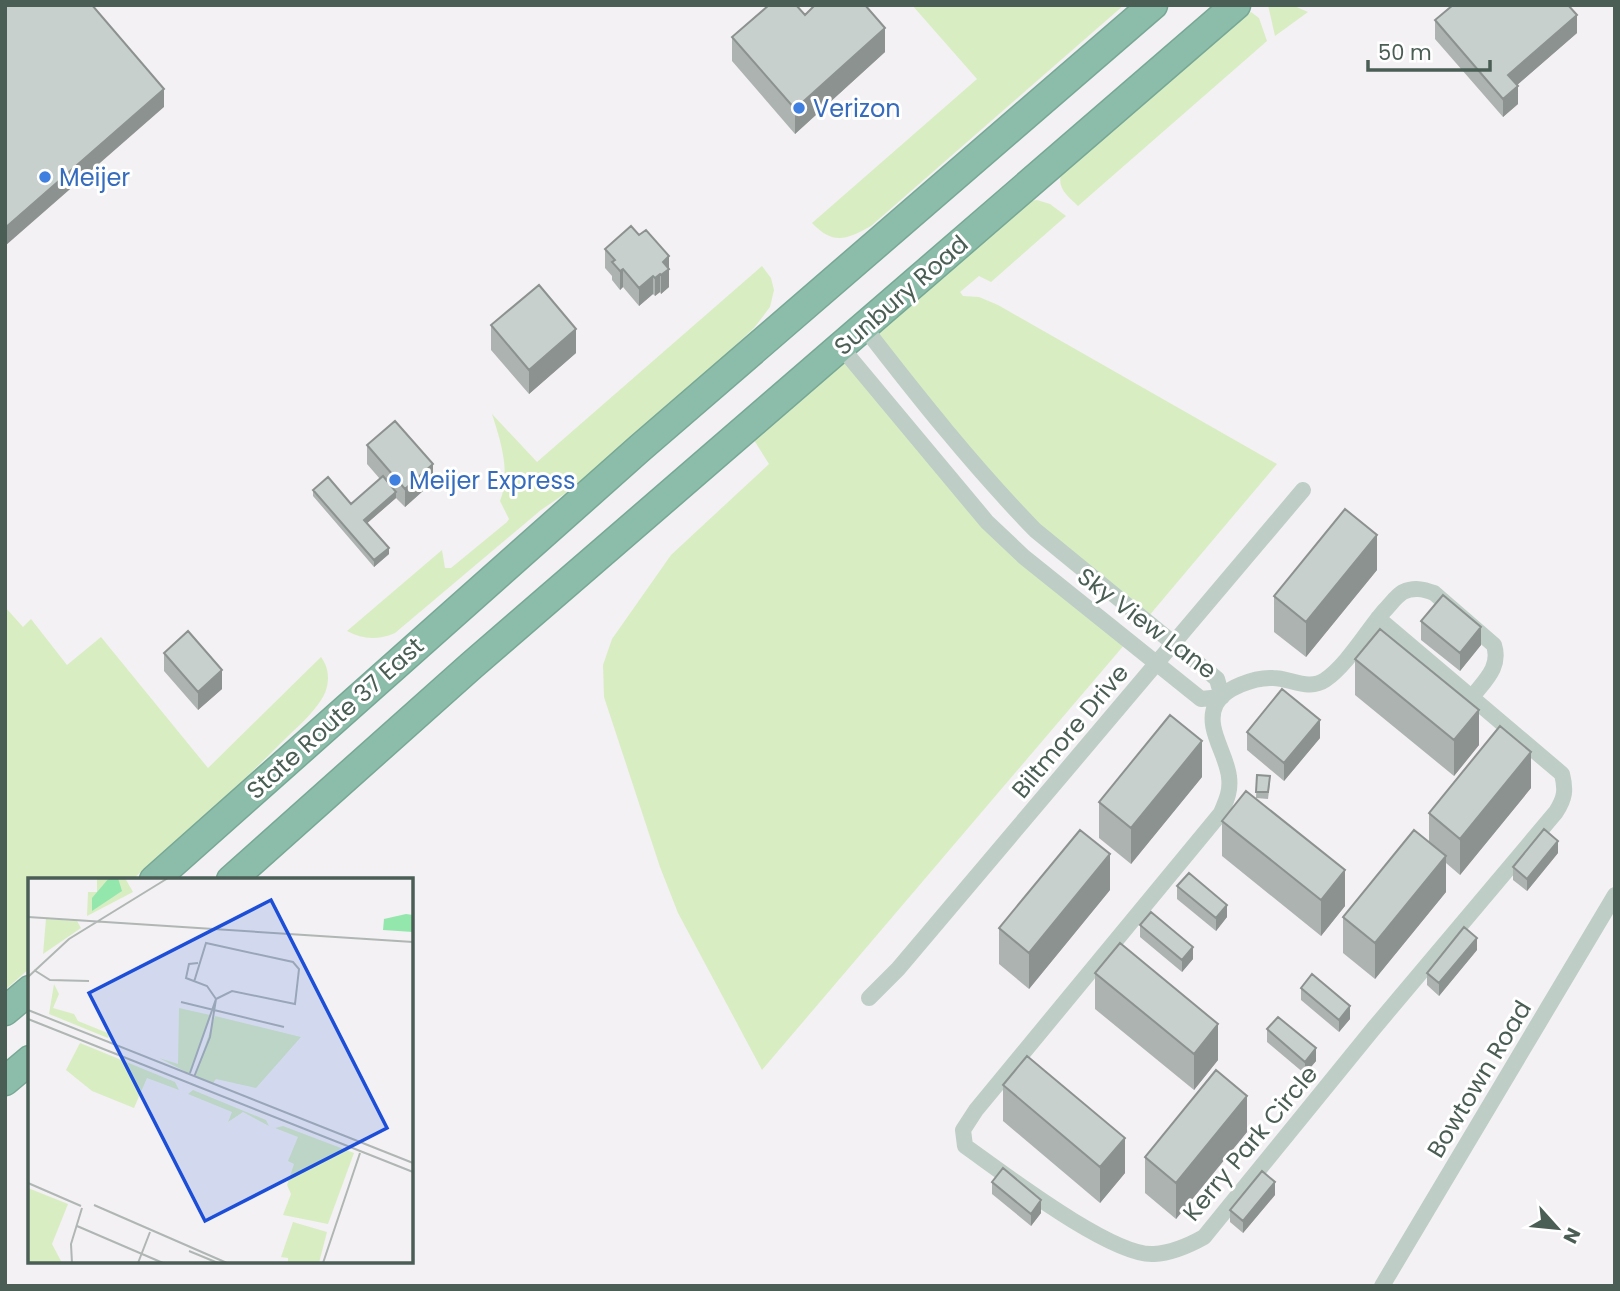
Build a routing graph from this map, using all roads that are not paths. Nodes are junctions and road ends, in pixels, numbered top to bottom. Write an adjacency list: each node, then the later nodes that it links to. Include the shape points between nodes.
1 (1153, 5): 12 (highway, State Route 37 East, via 827,285)
2 (1236, 5): 3 (highway, Sunbury Road)
3 (864, 327): 4 (highway, Sunbury Road); 8 (street, Sky View Lane, via 920,399 1035,530)
4 (841, 346): 6 (highway, Sunbury Road); 9 (street, Sky View Lane, via 987,523)
5 (1303, 490): 8 (street, Biltmore Drive)
6 (566, 584): 13 (highway, State Route 37 East)
7 (1378, 618): 10 (street, Kerry Park Circle); 10 (street, via 1400,593 1422,588 1434,593 1494,645 1494,668); 11 (street, via 1322,682 1312,685 1272,678 1236,687)
8 (1174, 643): 9 (street, Biltmore Drive); 11 (street, Sky View Lane, via 1217,679)
9 (1157, 663): 11 (street, Sky View Lane, via 1202,699); 16 (street, Biltmore Drive)
10 (1472, 696): 11 (street, Kerry Park Circle, via 1562,774 1564,798 1204,1237 1183,1249 1151,1254 1116,1244 1058,1211 965,1146 963,1130 1221,813 1229,794 1229,775 1214,728 1214,706)
11 (1222, 697)
12 (156, 878)
13 (233, 878)
14 (1615, 895): 20 (street, Bowtown Road)
15 (28, 992): 17 (highway)
16 (869, 998)
17 (5, 1011)
18 (28, 1062): 19 (highway)
19 (5, 1081)
20 (1382, 1286)

